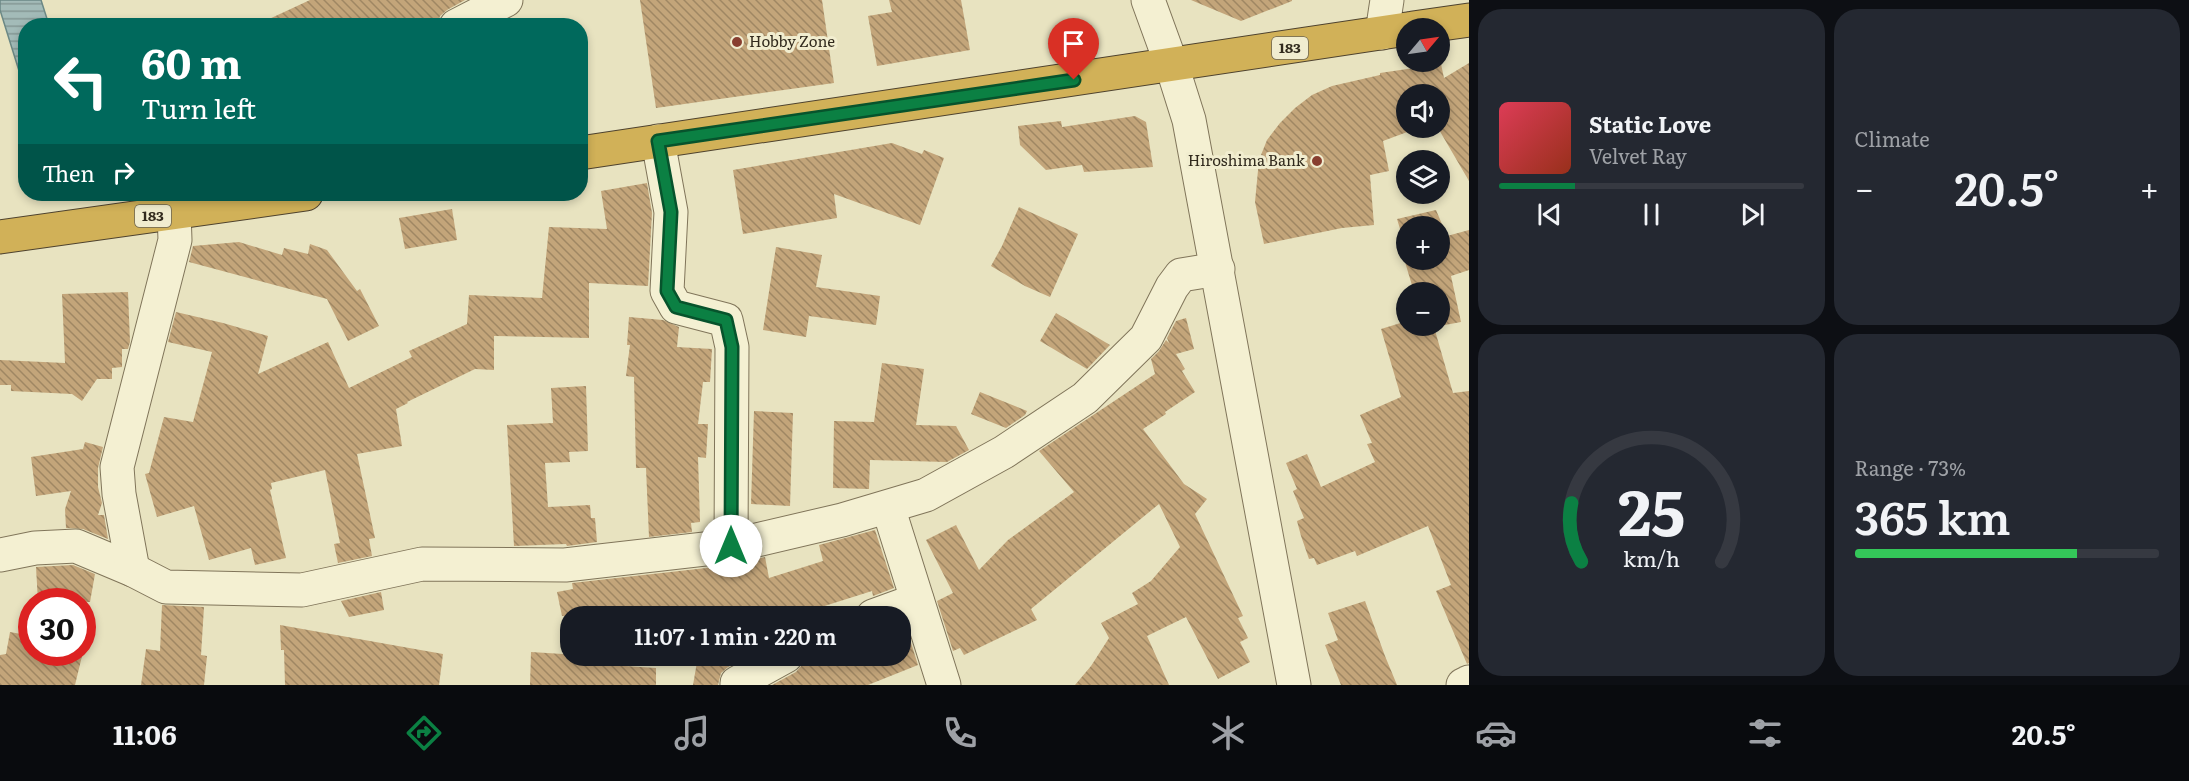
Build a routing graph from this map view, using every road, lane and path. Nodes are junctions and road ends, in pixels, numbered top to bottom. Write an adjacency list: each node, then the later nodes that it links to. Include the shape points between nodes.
1 (506, 0): 4 (street)
2 (1148, 0): 9 (street)
3 (1386, 0): 5 (street)
4 (471, 18)
5 (1396, 20)
6 (1469, 20): 7 (highway, 183)
7 (1450, 23)
8 (1396, 31): 9 (highway, 183)
9 (1172, 66): 10 (highway, 183); 15 (street, via 1189,120)
10 (658, 141): 11 (highway, 183); 17 (street, via 671,212 667,291 676,307 726,320 732,347)
11 (588, 152)
12 (235, 201): 13 (highway, 183)
13 (194, 205): 14 (highway, 183); 19 (street, via 175,240 117,466)
14 (0, 237)
15 (1218, 269): 16 (street, via 1181,275 1146,338 1085,398 984,463 926,495); 26 (street)
16 (888, 507): 17 (street); 20 (street)
17 (731, 546): 19 (street, via 565,565 422,564 302,590 166,587)
18 (0, 555): 19 (street, via 76,546)
19 (133, 570)
20 (917, 600): 21 (street); 25 (street)
21 (900, 606)
22 (768, 666): 24 (street)
23 (1469, 682): 27 (street)
24 (736, 685)
25 (944, 685)
26 (1294, 685)
27 (1463, 685)

